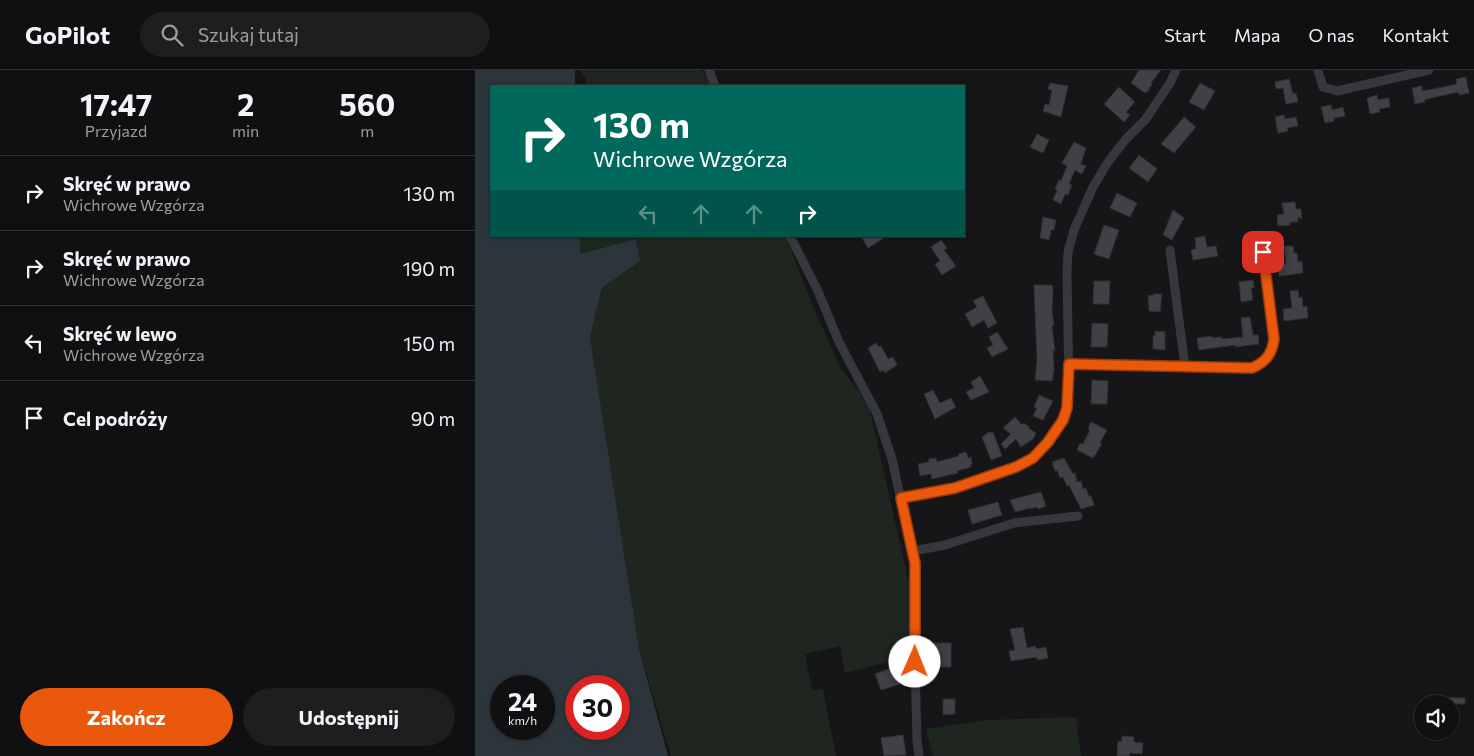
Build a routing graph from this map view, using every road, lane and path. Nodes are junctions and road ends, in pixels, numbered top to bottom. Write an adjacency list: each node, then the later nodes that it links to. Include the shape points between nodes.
1 (709, 70): 5 (street)
2 (1176, 70): 9 (street, via 1145,120 1108,162 1074,230 1067,273)
3 (1318, 70): 4 (street, via 1323,88 1337,90)
4 (1429, 70)
5 (715, 85)
6 (1261, 235): 10 (street, via 1274,339 1269,356 1252,368)
7 (791, 237): 11 (street, via 839,342 877,414)
8 (1170, 250): 10 (street)
9 (1069, 364): 10 (street); 11 (street, via 1068,399 1063,420 1053,437 1033,458 955,488)
10 (1185, 367)
11 (901, 498): 13 (street)
12 (1078, 516): 13 (street, via 1014,523 945,545)
13 (913, 551): 14 (street)
14 (919, 756)

